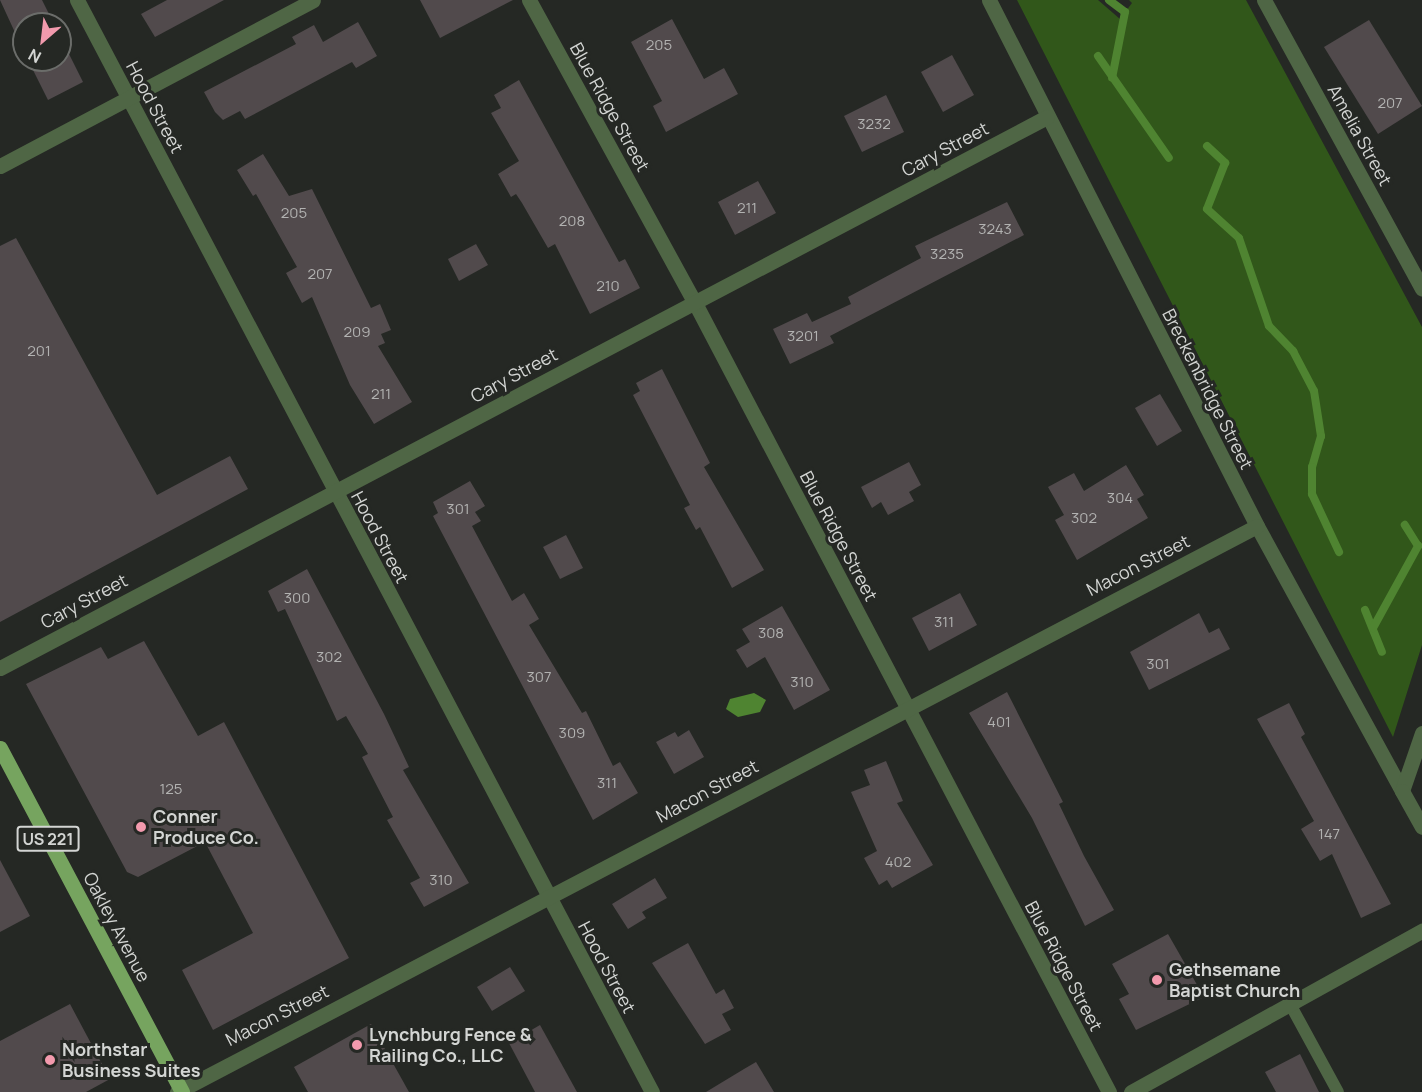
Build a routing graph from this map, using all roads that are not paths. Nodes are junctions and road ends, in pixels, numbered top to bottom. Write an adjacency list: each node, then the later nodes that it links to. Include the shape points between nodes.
1 (77, 0): 6 (street, Hood Street)
2 (313, 0): 6 (street)
3 (529, 0): 10 (street, Blue Ridge Street)
4 (989, 0): 7 (street, Breckenbridge Street)
5 (1264, 0): 9 (street, Amelia Street)
6 (129, 98): 8 (street); 11 (street, Hood Street)
7 (1047, 117): 10 (street, Cary Street); 12 (street, Breckenbridge Street)
8 (0, 166)
9 (1422, 290)
10 (695, 303): 11 (street, Cary Street); 14 (street, Blue Ridge Street)
11 (334, 492): 13 (street, Cary Street); 19 (street, Hood Street)
12 (1257, 526): 14 (street, Macon Street); 17 (street, Breckenbridge Street)
13 (0, 668)
14 (906, 707): 19 (street, Macon Street); 24 (street, Blue Ridge Street)
15 (1422, 733): 17 (street)
16 (0, 748): 22 (main road, Oakley Avenue / US 221)
17 (1402, 791): 18 (street, Breckenbridge Street)
18 (1422, 827)
19 (548, 898): 22 (street, Macon Street); 23 (street, Hood Street)
20 (1422, 932): 21 (street)
21 (1290, 1004): 25 (street); 26 (lane)
22 (180, 1091)
23 (652, 1092)
24 (1109, 1092)
25 (1131, 1092)
26 (1338, 1092)

